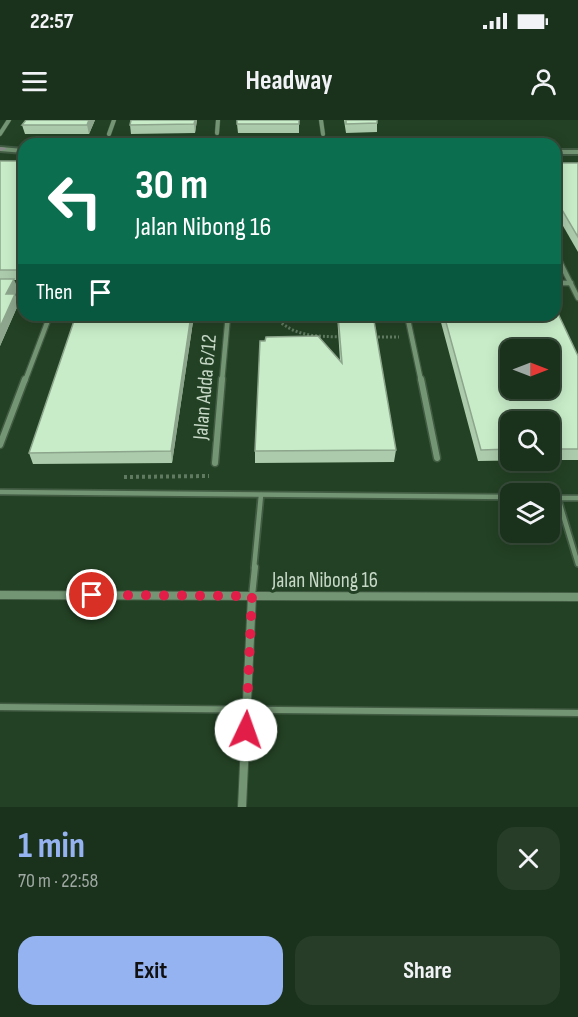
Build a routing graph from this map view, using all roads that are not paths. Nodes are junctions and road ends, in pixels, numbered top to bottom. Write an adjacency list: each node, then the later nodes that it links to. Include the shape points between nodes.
1 (9, 120): 6 (street)
2 (114, 120): 7 (street)
3 (218, 120): 5 (street)
4 (321, 120): 8 (street)
5 (217, 133)
6 (0, 134)
7 (109, 134)
8 (323, 134)
9 (1, 151): 10 (street); 13 (street)
10 (18, 151)
11 (561, 152): 12 (street)
12 (578, 152)
13 (18, 155)
14 (561, 264): 16 (street)
15 (561, 283): 16 (street)
16 (571, 283): 19 (street)
17 (0, 285): 18 (street)
18 (18, 285)
19 (578, 298)
20 (48, 321): 23 (street)
21 (227, 321): 25 (street, Jalan Adda 6/12)
22 (408, 321): 24 (street)
23 (0, 445)
24 (437, 458)
25 (215, 463)
26 (0, 492): 27 (lane)
27 (261, 495): 28 (lane); 34 (lane)
28 (500, 497)
29 (560, 498): 30 (lane)
30 (578, 498)
31 (560, 505): 32 (lane)
32 (578, 564)
33 (0, 595): 34 (street, Jalan Nibong 16)
34 (252, 596): 35 (street, Jalan Nibong 16); 37 (street)
35 (578, 597)
36 (0, 707): 37 (lane)
37 (247, 710): 38 (lane); 39 (street)
38 (578, 713)
39 (242, 807)

